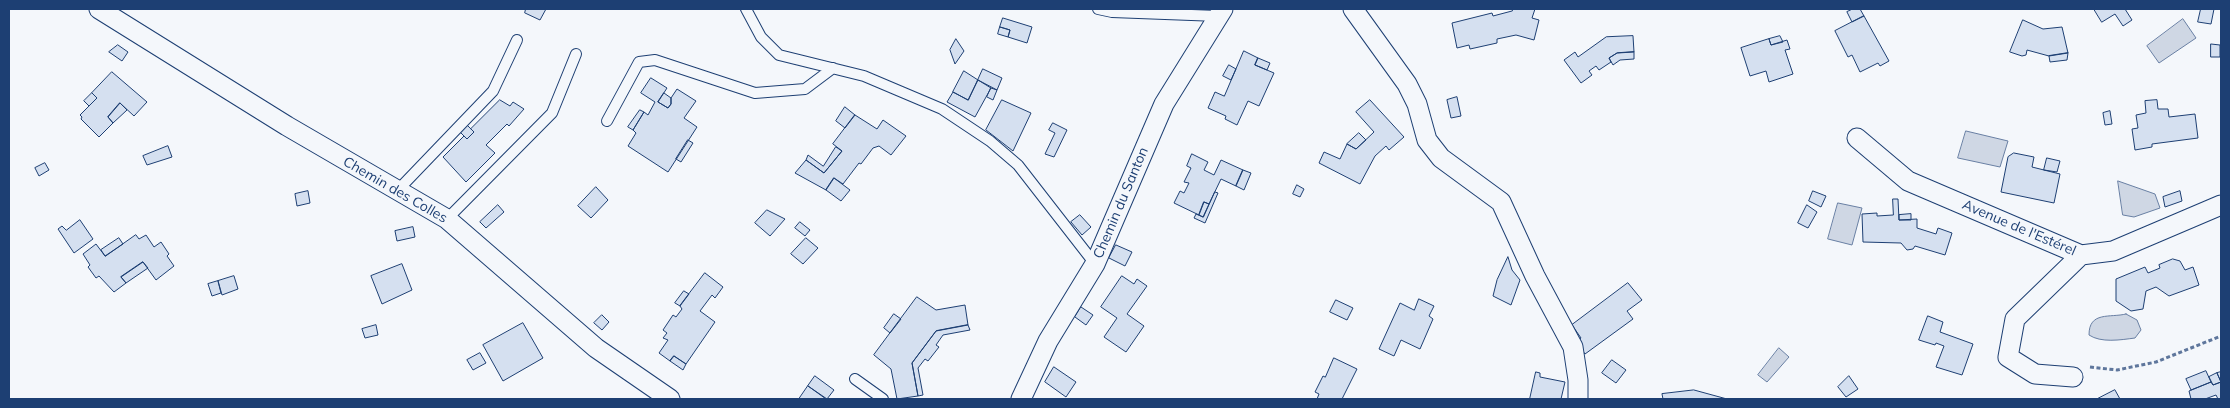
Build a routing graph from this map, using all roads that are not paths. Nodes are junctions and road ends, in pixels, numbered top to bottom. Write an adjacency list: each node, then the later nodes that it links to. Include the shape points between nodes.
1 (99, 9): 11 (street, Chemin des Colles)
2 (746, 9): 8 (lane, via 761,37 779,55)
3 (1098, 9): 5 (lane, via 1112,12)
4 (1353, 9): 21 (street, via 1407,84 1418,104 1428,140 1440,158 1501,202 1573,347)
5 (1221, 12): 15 (street, Chemin du Santon, via 1164,104)
6 (517, 40): 11 (lane, via 493,91)
7 (576, 54): 13 (lane, via 552,114)
8 (833, 68): 9 (lane, via 805,89 755,93 655,60 639,62); 15 (lane, via 864,76 942,109 990,141 1018,165)
9 (608, 121)
10 (1857, 138): 14 (street, Avenue de l'Estérel, via 1908,181)
11 (398, 190): 13 (street, Chemin des Colles)
12 (2221, 205): 14 (street, Avenue de l'Estérel, via 2113,252)
13 (447, 219): 18 (street, Chemin des Colles, via 596,348)
14 (2081, 255): 16 (street, via 2015,319 2008,357 2035,374)
15 (1095, 264): 20 (street, Chemin du Santon, via 1048,340)
16 (2073, 377)
17 (855, 379): 19 (lane)
18 (670, 399)
19 (883, 399)
20 (1021, 399)
21 (1578, 399)

